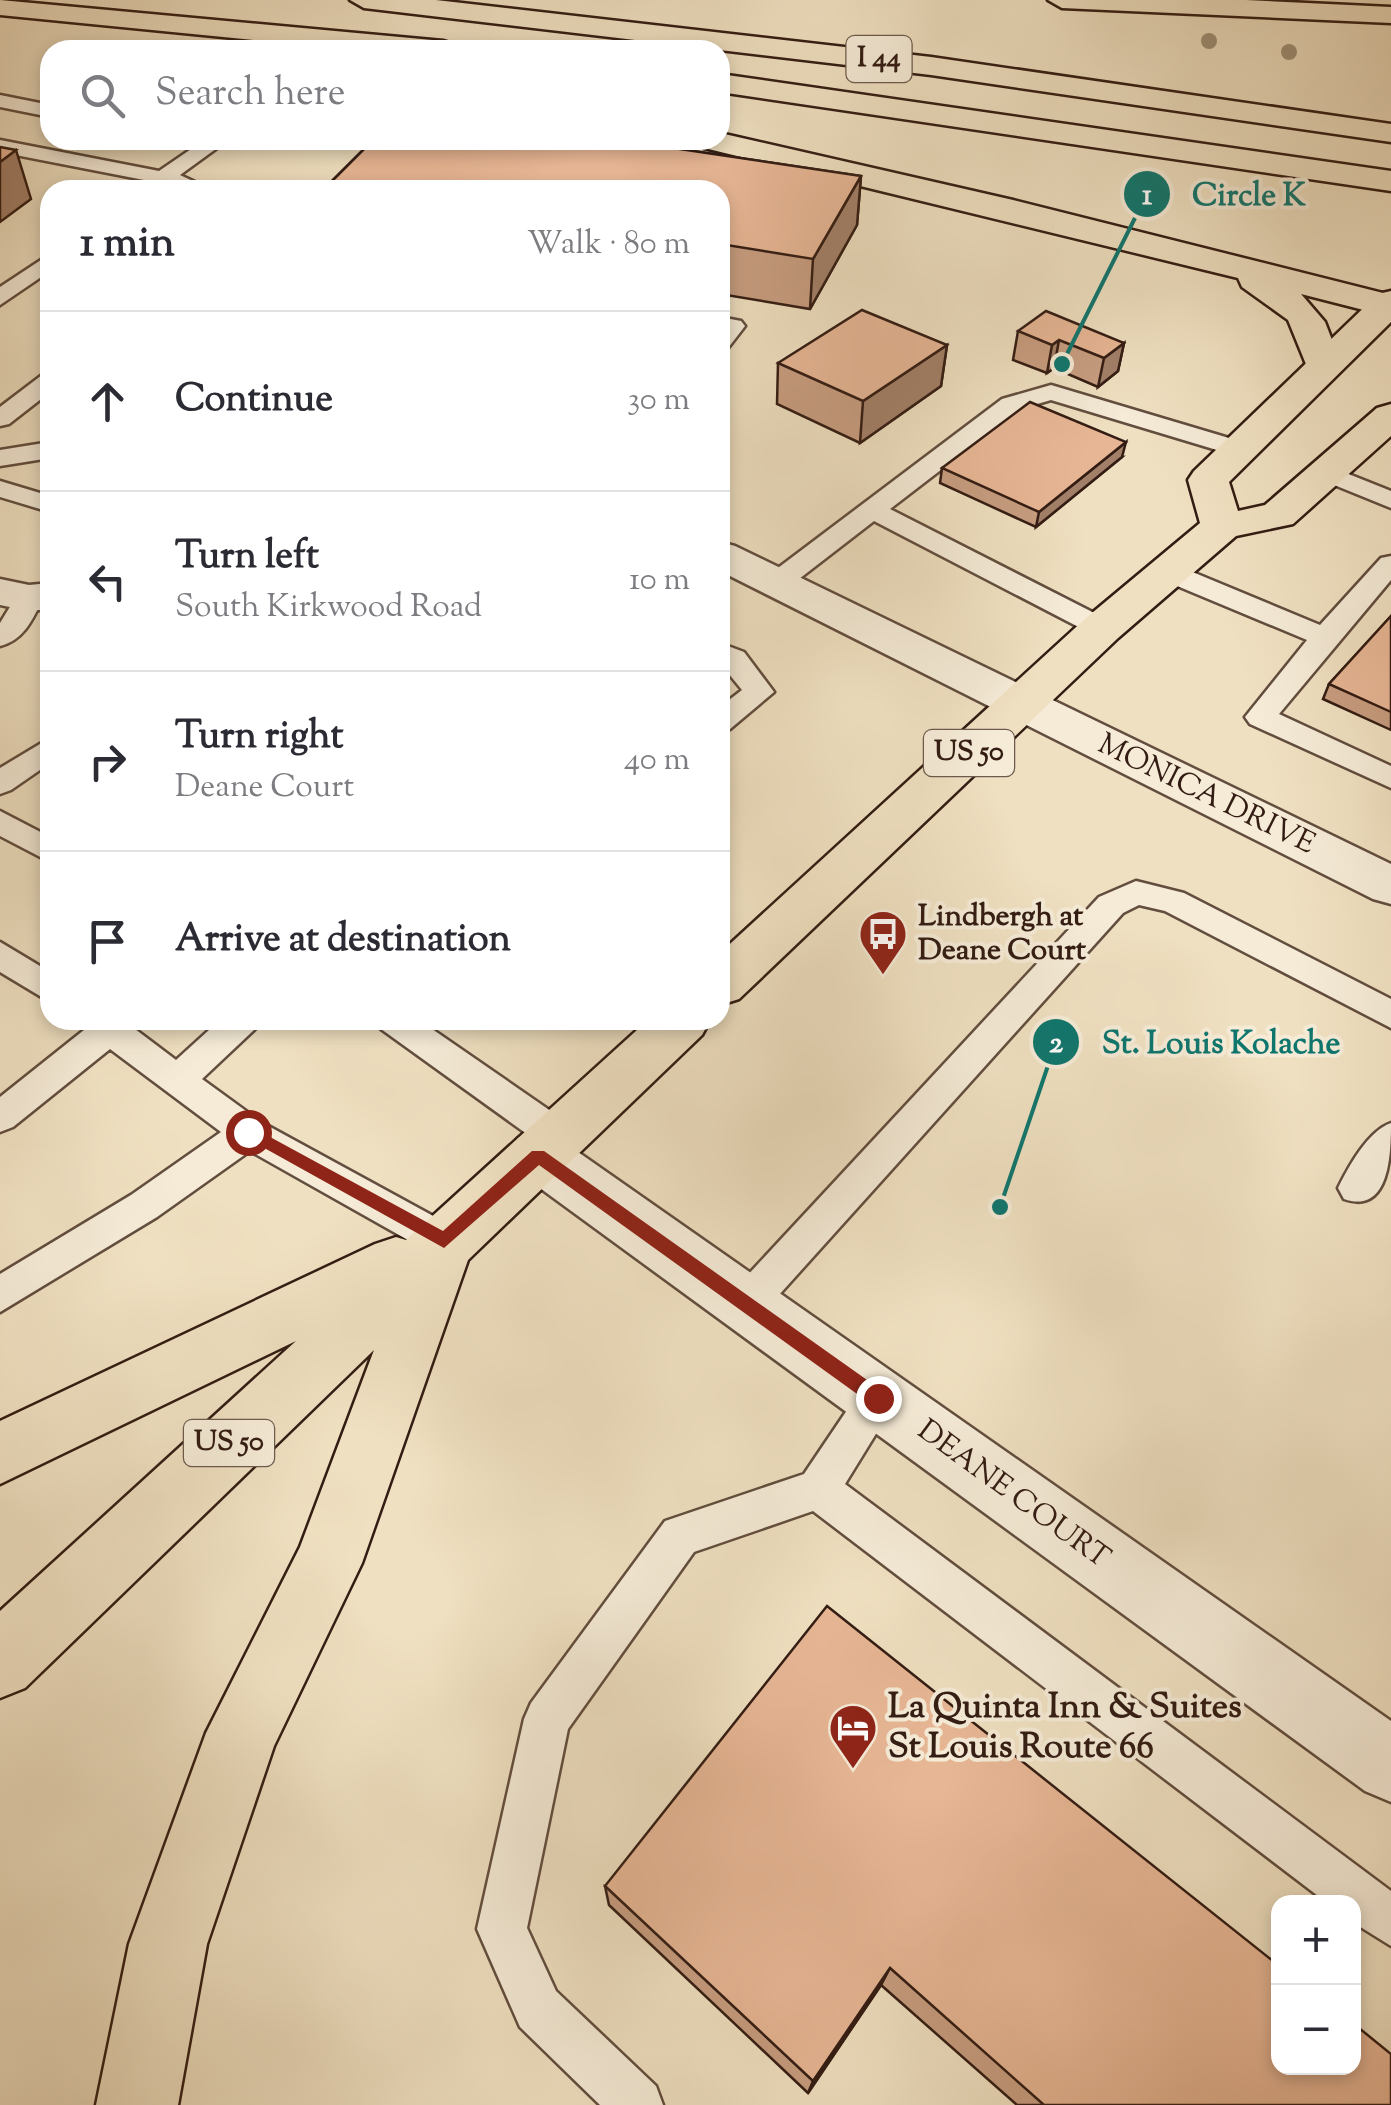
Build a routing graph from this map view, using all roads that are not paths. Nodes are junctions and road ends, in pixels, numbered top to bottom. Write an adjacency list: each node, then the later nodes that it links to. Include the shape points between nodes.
1 (364, 0): 8 (main road, I 44)
2 (1062, 0): 4 (main road)
3 (0, 7): 5 (main road)
4 (1391, 15)
5 (240, 29): 6 (main road); 7 (main road)
6 (286, 40)
7 (346, 40)
8 (711, 40)
9 (730, 42): 13 (main road, I 44)
10 (730, 84): 19 (main road, I 44)
11 (0, 101): 12 (lane)
12 (40, 109)
13 (1391, 133)
14 (730, 145): 20 (main road)
15 (0, 146): 17 (lane)
16 (202, 150): 18 (lane)
17 (137, 180)
18 (159, 180)
19 (1391, 181)
20 (1220, 261): 23 (main road); 24 (main road, via 1308,318)
21 (40, 268): 22 (lane)
22 (0, 298)
23 (1390, 304): 24 (main road)
24 (1323, 366): 28 (main road)
25 (40, 388): 27 (lane)
26 (1390, 416): 31 (main road, US 50)
27 (0, 419)
28 (1240, 449): 35 (lane, via 1051,392 1011,404); 36 (main road, via 1208,480)
29 (40, 452): 30 (lane)
30 (0, 458)
31 (1326, 473): 33 (lane); 36 (main road, US 50, via 1278,515)
32 (0, 489): 34 (lane)
33 (1391, 500)
34 (40, 501)
35 (872, 510): 40 (lane); 42 (lane)
36 (1222, 526): 39 (main road, US 50)
37 (730, 560): 40 (street, MONICA DRIVE)
38 (1391, 564): 44 (lane)
39 (1168, 572): 42 (main road, US 50); 44 (lane)
40 (776, 584): 46 (street, MONICA DRIVE)
41 (26, 595): 43 (lane, via 17,623)
42 (1102, 628): 46 (main road, US 50)
43 (0, 637)
44 (1326, 637): 49 (lane, via 1260,717)
45 (730, 656): 47 (lane, via 759,692)
46 (1022, 704): 53 (street, MONICA DRIVE); 55 (main road, US 50)
47 (730, 714)
48 (40, 755): 50 (lane)
49 (1391, 778)
50 (0, 783)
51 (0, 822): 52 (lane)
52 (40, 845)
53 (1391, 886)
54 (0, 955): 56 (lane)
55 (730, 976)
56 (40, 982)
57 (1391, 1015): 71 (lane, via 1173,901 1136,892 1111,905)
58 (97, 1030): 64 (lane)
59 (110, 1030): 63 (lane)
60 (232, 1030): 63 (lane)
61 (405, 1030): 67 (lane)
62 (672, 1030): 67 (main road, US 50)
63 (178, 1080): 65 (lane)
64 (0, 1117)
65 (248, 1132): 69 (lane); 70 (lane)
66 (1391, 1138): 68 (lane)
67 (548, 1146): 69 (main road, US 50); 71 (street, DEANE COURT)
68 (1357, 1188)
69 (444, 1241): 73 (main road); 75 (main road, US 50); 78 (main road, via 328,1563 236,1751 168,1944)
70 (0, 1295)
71 (746, 1304): 72 (street, DEANE COURT)
72 (878, 1398): 74 (lane); 76 (street, DEANE COURT)
73 (0, 1452)
74 (818, 1489): 77 (lane); 79 (lane, via 680,1536 547,1720 502,1929 538,2009)
75 (5, 1655)
76 (1391, 1764)
77 (1391, 1921)
78 (137, 2105)
79 (637, 2105)

